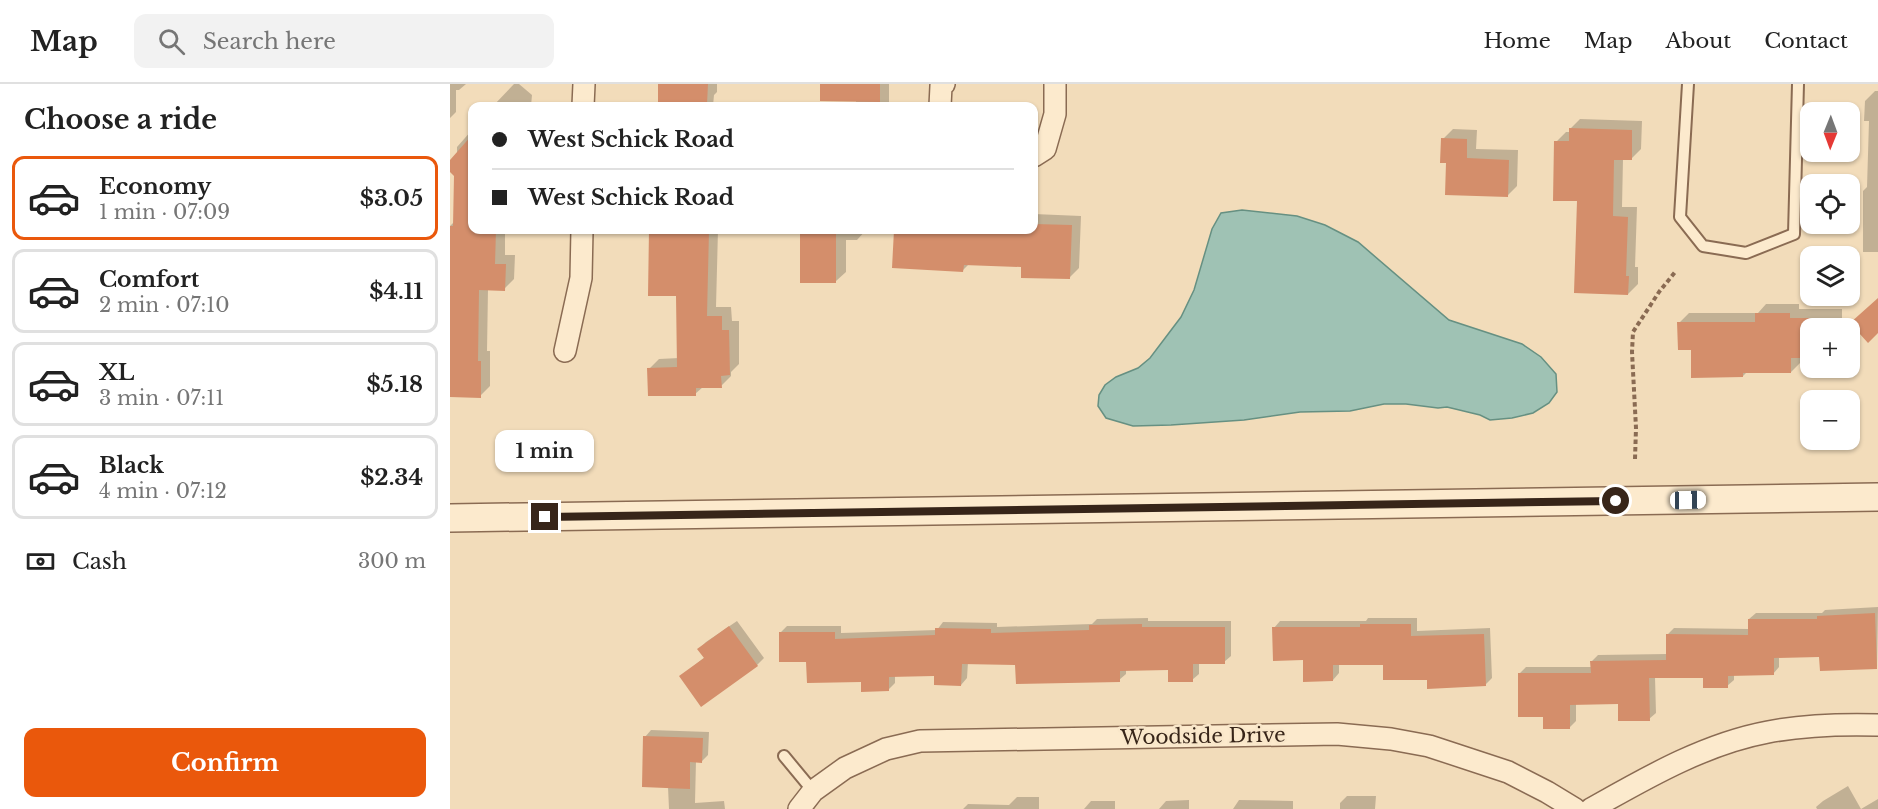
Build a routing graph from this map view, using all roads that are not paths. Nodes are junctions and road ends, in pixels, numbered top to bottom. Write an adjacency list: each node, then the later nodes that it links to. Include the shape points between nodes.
1 (584, 84): 6 (street)
2 (944, 84): 7 (street)
3 (1055, 84): 8 (street, via 1055,114 1045,149)
4 (1688, 84): 5 (lane, via 1680,217 1703,246 1746,253 1794,234)
5 (1798, 84)
6 (583, 102)
7 (940, 102)
8 (1038, 153)
9 (582, 234): 10 (street, via 581,278)
10 (565, 351)
11 (1878, 497): 12 (street)
12 (450, 518)
13 (1878, 725): 18 (street, via 1812,726 1737,740 1691,757)
14 (784, 756): 15 (lane)
15 (819, 786): 16 (street); 17 (street, Woodside Drive, via 870,755 920,741 1337,734 1429,746 1508,772)
16 (799, 809)
17 (1575, 809)
18 (1591, 809)

